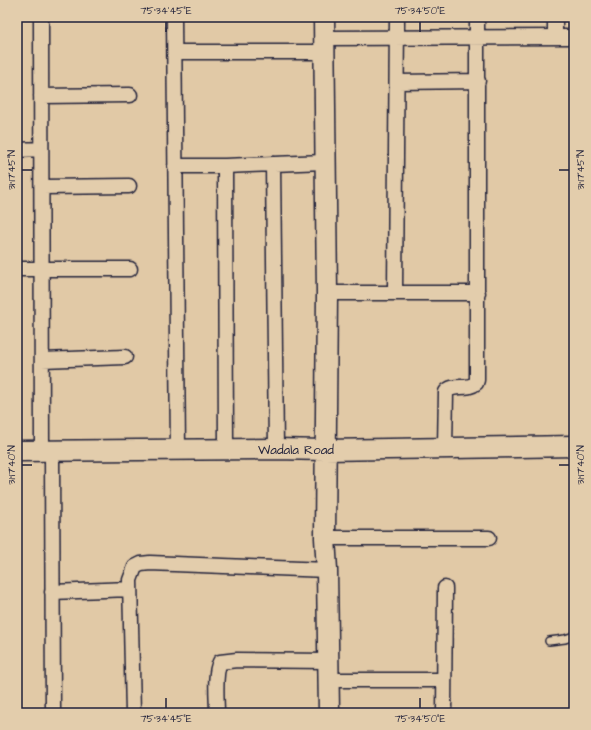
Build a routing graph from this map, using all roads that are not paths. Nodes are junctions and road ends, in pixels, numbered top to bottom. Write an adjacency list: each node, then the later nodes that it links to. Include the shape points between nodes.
1 (41, 17): 16 (street)
2 (174, 17): 12 (street)
3 (324, 17): 11 (street)
4 (397, 17): 9 (street)
5 (478, 17): 10 (street)
6 (555, 17): 7 (street)
7 (555, 37): 8 (street); 10 (street)
8 (574, 37)
9 (397, 38): 10 (street); 11 (street); 14 (street)
10 (478, 38): 13 (street)
11 (324, 45): 12 (street); 19 (street)
12 (175, 52): 21 (street)
13 (478, 81): 14 (street); 30 (street)
14 (397, 82): 29 (street)
15 (130, 95): 16 (street)
16 (41, 96): 17 (street)
17 (41, 149): 18 (street); 24 (street)
18 (17, 150)
19 (324, 162): 20 (street); 28 (street)
20 (273, 164): 22 (street); 35 (street)
21 (175, 166): 22 (street); 36 (street)
22 (225, 166): 37 (street)
23 (129, 186): 24 (street)
24 (42, 187): 25 (street)
25 (42, 268): 26 (street); 27 (street); 32 (street)
26 (17, 269)
27 (130, 269)
28 (327, 293): 29 (street); 38 (street)
29 (395, 293): 30 (street)
30 (478, 294): 34 (street, via 477,380 469,387 451,387 446,392)
31 (125, 357): 32 (street)
32 (42, 360): 40 (street)
33 (574, 446): 34 (street, Wadala Road)
34 (445, 447): 38 (street, Wadala Road)
35 (276, 449): 37 (street, Wadala Road); 38 (street, Wadala Road)
36 (178, 450): 37 (street, Wadala Road); 40 (street, Wadala Road)
37 (226, 450)
38 (325, 450): 41 (street)
39 (17, 451): 40 (street, Wadala Road)
40 (47, 451): 46 (street)
41 (325, 538): 42 (street); 43 (street)
42 (489, 538)
43 (327, 570): 45 (street, via 150,563 134,567); 49 (street)
44 (445, 588): 50 (street)
45 (130, 589): 46 (street); 52 (street)
46 (52, 592): 51 (street)
47 (574, 636): 48 (lane)
48 (549, 641)
49 (329, 671): 50 (street); 53 (street, via 237,660 220,662 217,675); 54 (street)
50 (443, 680): 55 (street)
51 (52, 713)
52 (133, 713)
53 (217, 713)
54 (330, 713)
55 (444, 713)

